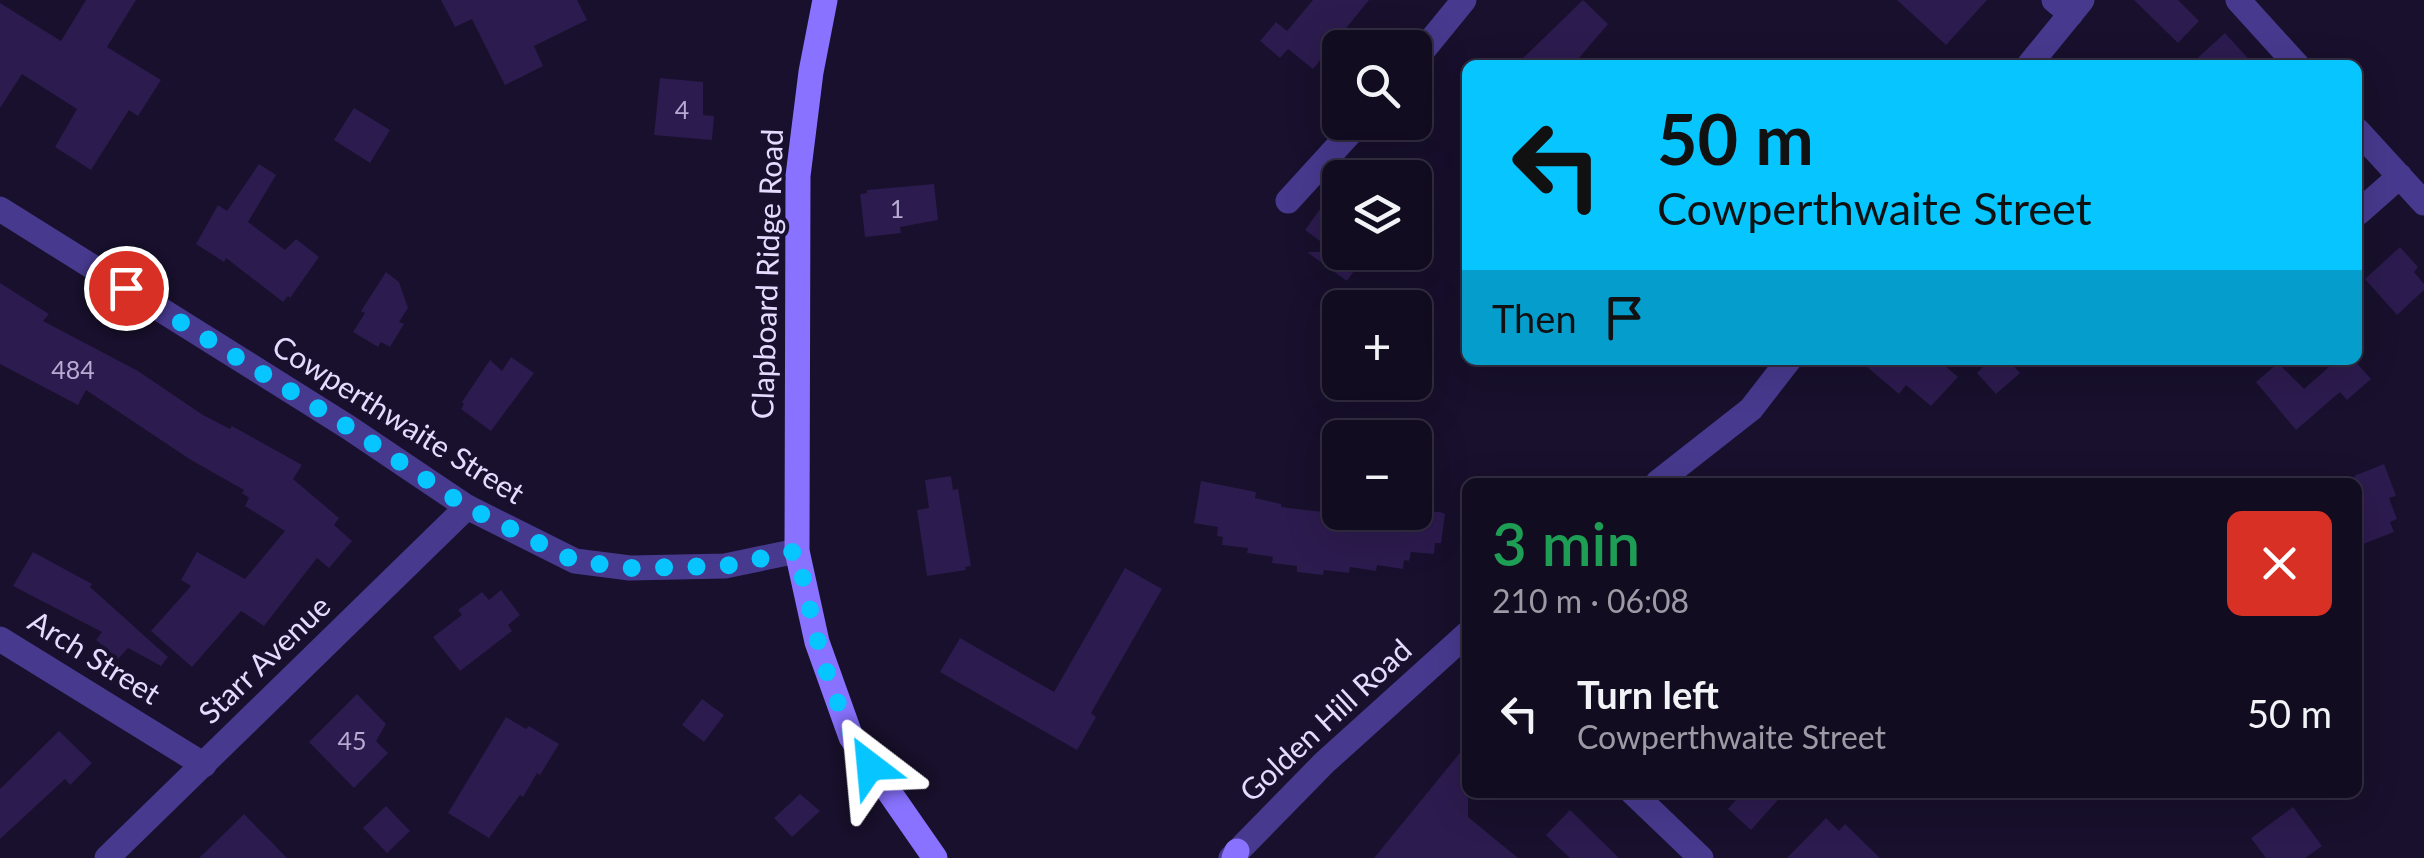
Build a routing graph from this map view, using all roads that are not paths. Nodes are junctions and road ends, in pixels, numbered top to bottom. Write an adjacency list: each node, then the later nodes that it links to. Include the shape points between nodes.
1 (825, 0): 18 (main road, Clapboard Ridge Road, via 798,176)
2 (1464, 0): 5 (street)
3 (2238, 0): 7 (street)
4 (2069, 5): 6 (street)
5 (1432, 39)
6 (2033, 60)
7 (2292, 60)
8 (2362, 134): 10 (street)
9 (1344, 140): 11 (street)
10 (2400, 176): 12 (street); 14 (street)
11 (1288, 201)
12 (2424, 203)
13 (0, 209): 17 (street, Cowperthwaite Street)
14 (2362, 209)
15 (1785, 365): 16 (street, via 1751,409)
16 (1663, 478)
17 (467, 507): 18 (street, Cowperthwaite Street, via 575,561 630,568 725,566); 21 (street, Starr Avenue)
18 (797, 551): 25 (main road, Clapboard Ridge Road, via 817,642 851,737)
19 (0, 638): 21 (street, Arch Street)
20 (1462, 639): 23 (street, Golden Hill Road, via 1324,763)
21 (204, 765): 24 (street, Starr Avenue)
22 (1638, 798): 26 (street)
23 (1234, 856)
24 (107, 858)
25 (935, 858)
26 (1701, 858)

